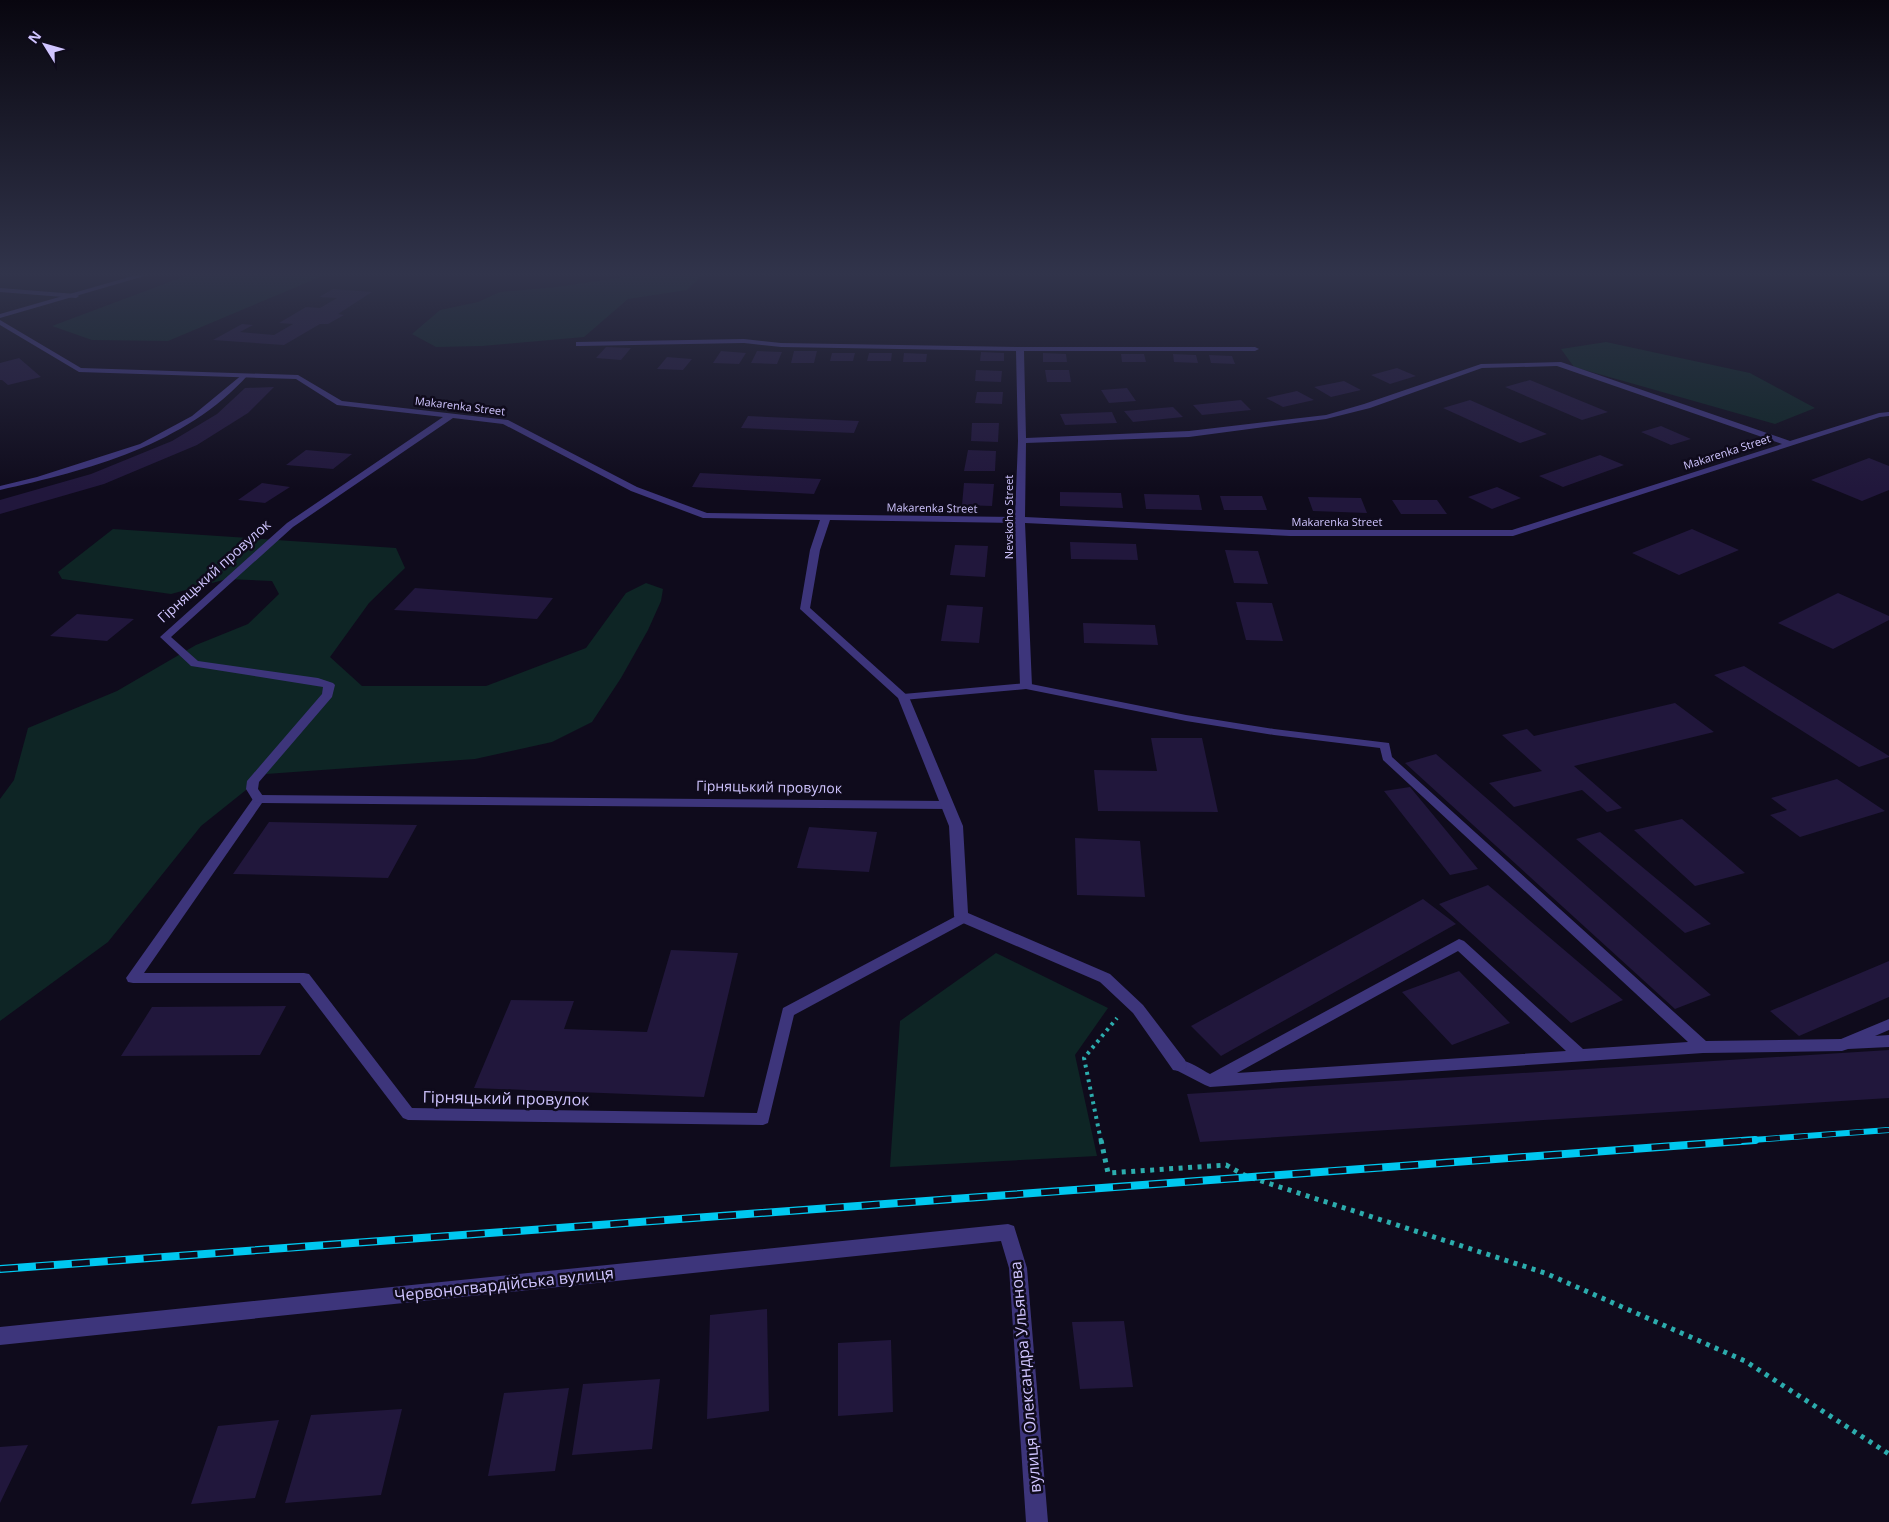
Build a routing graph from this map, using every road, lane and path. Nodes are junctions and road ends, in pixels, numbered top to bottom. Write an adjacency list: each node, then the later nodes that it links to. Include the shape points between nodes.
1 (40, 346): 5 (street, Makarenka Street, via 79,370)
2 (842, 346): 3 (street)
3 (1020, 349): 4 (street); 8 (street, Nevskoho Street)
4 (1255, 349)
5 (245, 375): 7 (street, Makarenka Street, via 298,377 340,403); 10 (lane, via 195,418 142,446 39,480)
6 (1889, 414): 9 (street, Makarenka Street)
7 (451, 416): 11 (street, Makarenka Street, via 505,422 634,489 706,516); 15 (street, Гірняцький провулок, via 290,525 165,638 195,664 329,685 328,695 253,781 252,789)
8 (1022, 441): 9 (street, via 1189,434 1326,417 1368,406 1481,366 1558,364); 12 (street, Nevskoho Street)
9 (1791, 444): 12 (street, Makarenka Street, via 1513,533 1290,534)
10 (0, 488)
11 (826, 518): 12 (street, Makarenka Street); 14 (street, via 815,550 805,609)
12 (1020, 520): 13 (street, Nevskoho Street)
13 (1026, 686): 14 (lane); 22 (lane, via 1186,718 1386,745 1387,758)
14 (903, 697): 16 (street)
15 (259, 799): 16 (lane, Гірняцький провулок); 17 (lane, Гірняцький провулок, via 133,978 304,978 408,1114 763,1119 788,1012)
16 (948, 805): 17 (street, via 956,826 961,916)
17 (965, 917): 18 (street, via 1105,978)
18 (1130, 1002): 24 (street); 28 (path, via 1084,1058 1108,1173 1226,1165 1246,1176 1545,1273 1745,1361)
19 (1889, 1024): 21 (lane)
20 (1889, 1041): 21 (lane)
21 (1842, 1045): 22 (lane)
22 (1703, 1047): 23 (lane)
23 (1581, 1056): 25 (lane); 25 (lane, via 1459,944)
24 (1179, 1065): 25 (lane)
25 (1210, 1081)
26 (1008, 1232): 27 (street, Червоногвардійська вулиця); 29 (street, вулиця Олександра Ульянова, via 1018,1268)
27 (0, 1336)
28 (1889, 1454)
29 (1038, 1522)

